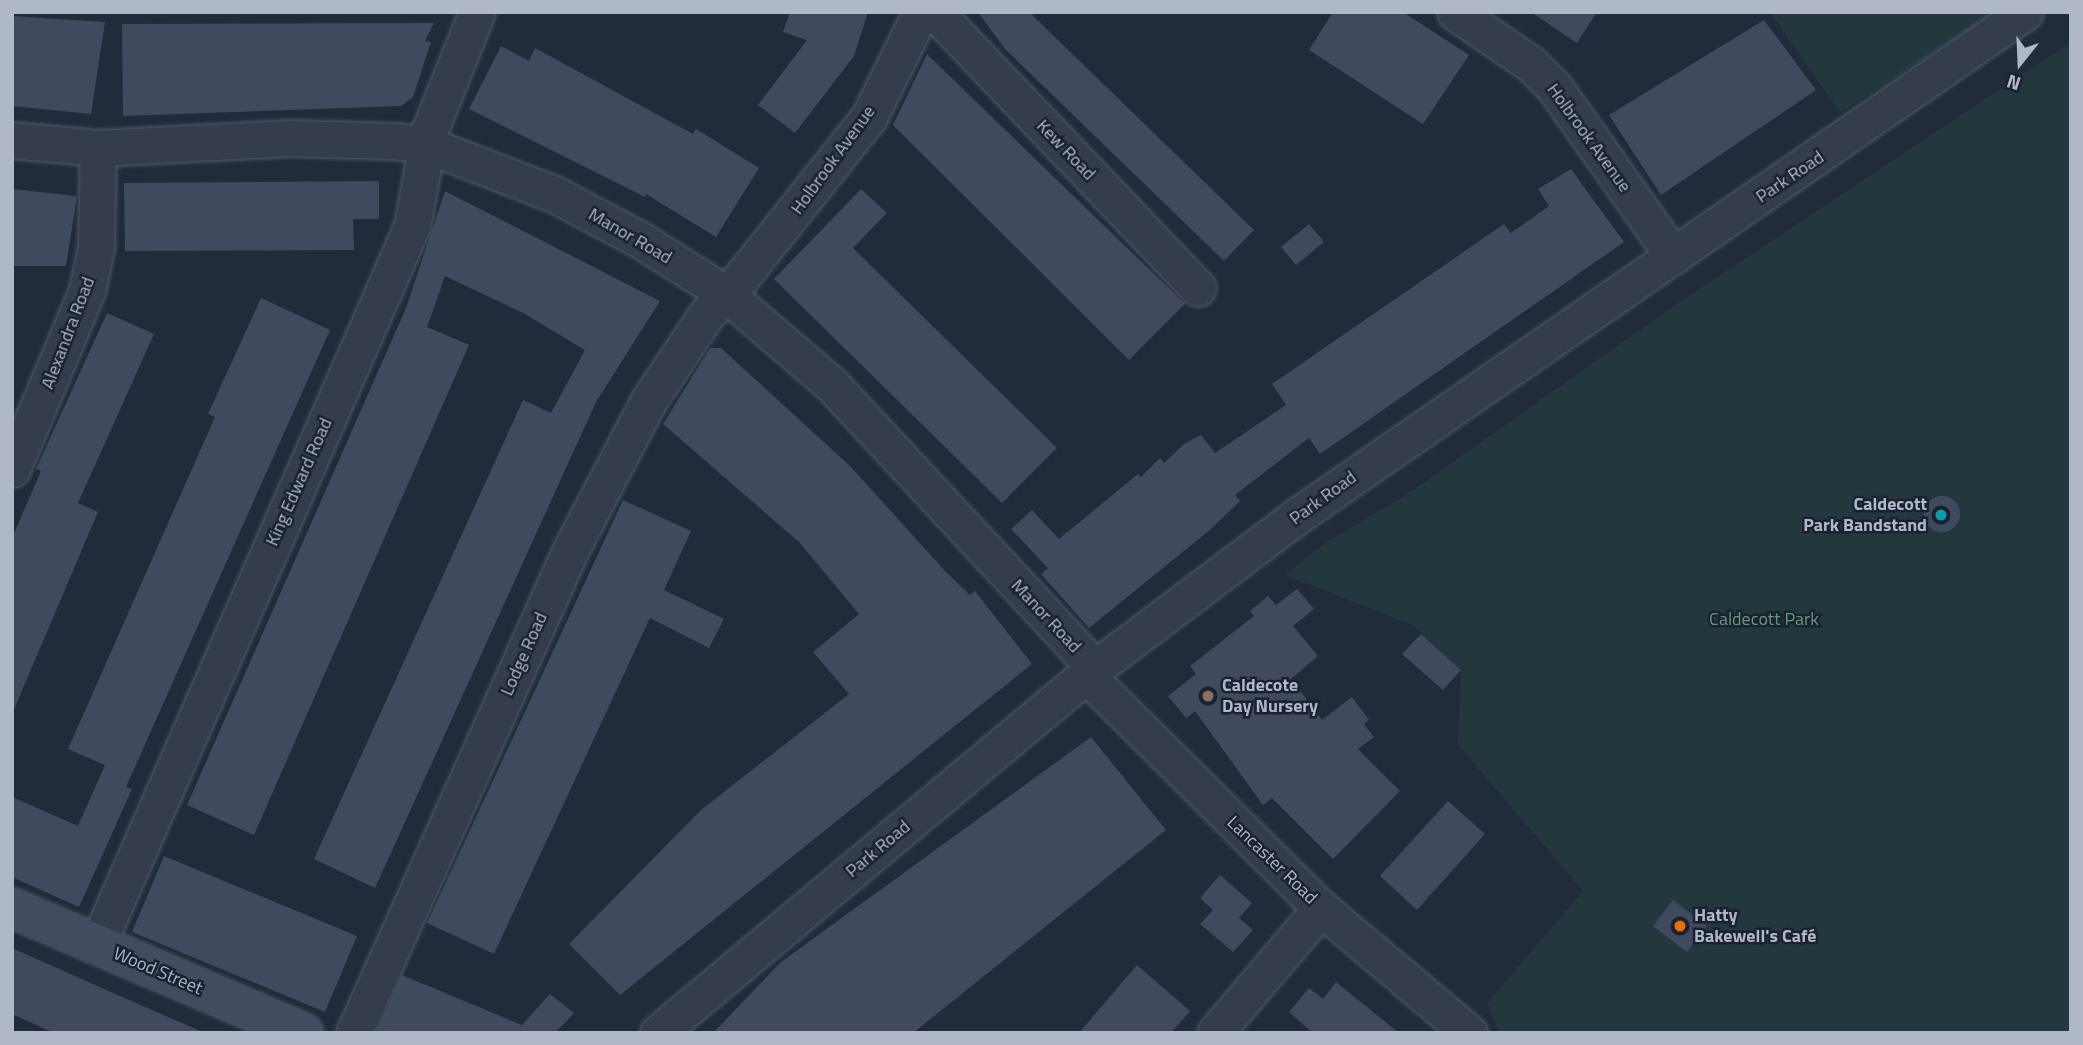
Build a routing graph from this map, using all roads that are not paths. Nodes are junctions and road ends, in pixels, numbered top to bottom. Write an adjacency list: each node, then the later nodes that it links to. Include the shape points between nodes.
1 (477, 12): 7 (street, King Edward Road)
2 (921, 12): 11 (street, Holbrook Avenue, via 869,117)
3 (935, 12): 10 (street, Kew Road)
4 (1455, 12): 9 (street, Holbrook Avenue, via 1531,64 1554,87)
5 (2025, 12): 9 (street, Park Road)
6 (12, 140): 8 (street, Manor Road)
7 (425, 145): 8 (street, Manor Road, via 291,138); 11 (street, Manor Road, via 554,194 639,239); 16 (street, King Edward Road, via 412,226)
8 (98, 148): 12 (street, Alexandra Road, via 96,248 88,291)
9 (1673, 256): 13 (street, Park Road, via 1329,492)
10 (1198, 288)
11 (726, 294): 13 (street, Manor Road, via 832,385); 18 (street, Lodge Road, via 706,315 649,400 570,549)
12 (12, 469)
13 (1090, 672): 15 (street, Lancaster Road); 19 (street, Park Road)
14 (12, 908): 16 (street, Wood Street)
15 (1321, 908): 20 (street); 21 (street, Lancaster Road)
16 (97, 945): 17 (street, Wood Street)
17 (303, 1033)
18 (354, 1033)
19 (658, 1033)
20 (1215, 1033)
21 (1469, 1033)

